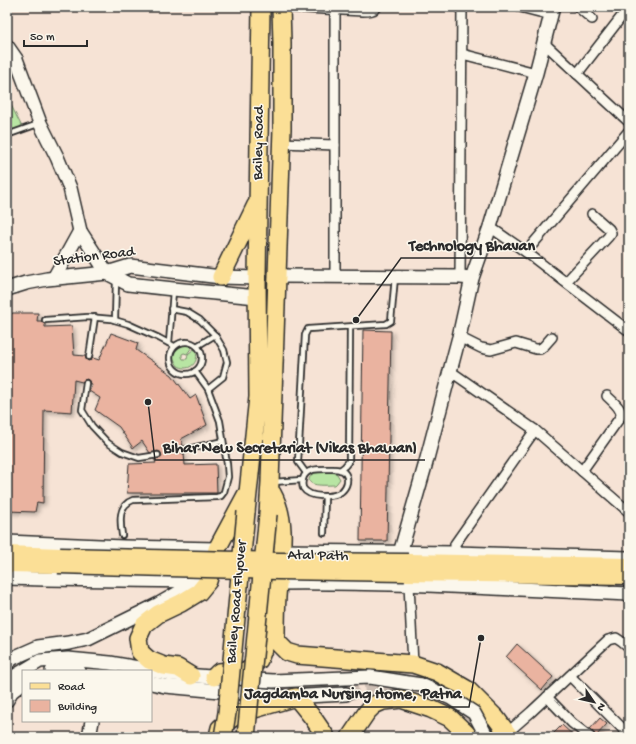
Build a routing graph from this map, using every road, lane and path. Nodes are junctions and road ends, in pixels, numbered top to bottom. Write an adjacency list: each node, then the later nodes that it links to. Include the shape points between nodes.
1 (254, 7): 11 (street)
2 (282, 7): 22 (highway, Bailey Road)
3 (286, 7): 9 (street)
4 (378, 7): 9 (street, via 369,11)
5 (462, 7): 15 (street)
6 (520, 7): 10 (street)
7 (578, 7): 12 (street)
8 (629, 7): 17 (street)
9 (334, 10): 23 (street)
10 (552, 11): 13 (street)
11 (261, 15): 24 (highway, Bailey Road)
12 (592, 18)
13 (544, 43): 16 (street); 17 (street)
14 (7, 46): 19 (street, via 16,59)
15 (462, 54): 16 (street); 37 (street)
16 (536, 73): 27 (street)
17 (577, 74): 18 (street)
18 (629, 122)
19 (40, 123): 21 (lane); 28 (street, via 70,188)
20 (629, 131): 29 (street)
21 (7, 135)
22 (281, 136): 23 (street); 24 (highway, via 278,115 272,110 266,114 266,136); 31 (highway, Bailey Road)
23 (335, 145): 33 (street)
24 (259, 154): 25 (highway, Bailey Road)
25 (258, 202): 32 (highway); 36 (highway, Bailey Road)
26 (592, 214): 38 (street, via 611,233)
27 (490, 227): 29 (street); 37 (street)
28 (80, 231): 30 (street); 35 (street)
29 (526, 252): 38 (street)
30 (112, 276): 32 (street, Station Road, via 130,266); 35 (street, Station Road); 40 (street, via 128,284); 45 (lane)
31 (277, 276): 33 (street); 68 (highway, Bailey Road)
32 (221, 277): 36 (street, Station Road)
33 (335, 277): 34 (street)
34 (395, 277): 37 (street); 46 (lane, via 391,321 386,324)
35 (54, 278): 39 (street, Station Road)
36 (257, 278): 41 (highway, Bailey Road)
37 (466, 278): 49 (street)
38 (566, 282): 47 (street)
39 (7, 289)
40 (173, 289): 41 (street); 42 (lane)
41 (257, 297): 69 (highway, Bailey Road Flyover, via 258,397)
42 (171, 309): 48 (lane, via 187,312 200,320); 51 (lane)
43 (95, 317): 44 (lane); 45 (lane); 54 (lane)
44 (45, 320)
45 (115, 320): 51 (lane)
46 (350, 327): 64 (lane, via 349,460); 66 (lane, via 308,329 305,335 298,462)
47 (629, 332)
48 (215, 335): 53 (lane); 58 (lane, via 224,350 227,362 223,377)
49 (459, 337): 50 (street, via 491,350 516,343 540,349); 55 (street)
50 (552, 337)
51 (170, 343): 52 (lane)
52 (174, 346): 53 (lane, via 188,341); 56 (lane, via 169,357 176,371 187,374)
53 (197, 346): 56 (lane, via 202,360)
54 (89, 357)
55 (450, 370): 60 (street); 85 (street, via 425,466)
56 (195, 371): 58 (lane)
57 (86, 383): 63 (lane, via 82,410 92,426 108,443 122,452 139,458)
58 (208, 389): 61 (lane, via 220,421)
59 (607, 396): 65 (street, via 620,409 621,416)
60 (535, 430): 65 (street); 80 (street, via 455,544)
61 (223, 441): 62 (lane); 74 (lane, via 228,477 221,496 133,500 123,508 120,523)
62 (184, 450)
63 (158, 455)
64 (340, 470): 66 (lane, via 314,470); 70 (lane, via 346,475 346,487 338,494)
65 (582, 471): 72 (street)
66 (306, 473): 67 (lane)
67 (302, 480): 68 (lane); 70 (lane, via 307,493)
68 (269, 489): 77 (highway, via 276,500 282,524); 103 (highway, via 275,516 275,546 264,647 259,660 246,672 219,672); 117 (highway, Bailey Road Flyover, bridge)
69 (248, 492): 76 (highway); 116 (highway, Bailey Road Flyover, bridge)
70 (325, 496): 73 (lane)
71 (629, 499): 72 (street)
72 (626, 509)
73 (324, 532)
74 (122, 536)
75 (7, 542): 76 (street)
76 (217, 549): 90 (highway)
77 (282, 551): 78 (street); 89 (highway)
78 (308, 552): 85 (street); 88 (street)
79 (7, 553): 82 (main road, Atal Path)
80 (455, 553): 81 (street); 85 (street)
81 (629, 558)
82 (59, 560): 83 (main road, Atal Path); 85 (main road, Atal Path, bridge, via 279,560)
83 (7, 565)
84 (629, 565): 85 (main road, Atal Path)
85 (406, 568): 86 (main road, Atal Path); 88 (street); 91 (street, via 525,589); 94 (street)
86 (629, 577)
87 (7, 578): 90 (street)
88 (309, 582): 89 (street)
89 (279, 583): 94 (highway, via 276,641 286,652)
90 (203, 587): 93 (street, via 187,588 88,639 38,647); 101 (highway, via 181,603 158,614 144,625 138,638 140,652 149,660 178,668)
91 (629, 594)
92 (629, 648): 102 (street, via 616,638 608,640)
93 (7, 663)
94 (413, 664): 112 (highway, via 437,672 468,690 496,718)
95 (24, 670): 98 (street, via 40,661 68,659)
96 (57, 670): 97 (street)
97 (70, 670)
98 (149, 670)
99 (152, 670): 101 (street)
100 (22, 671): 104 (street)
101 (191, 676): 103 (street)
102 (570, 676): 109 (street); 113 (street)
103 (214, 677): 121 (street, bridge, via 273,680 370,677 421,685 451,698 474,713)
104 (7, 682)
105 (22, 683): 110 (street, via 11,692)
106 (152, 683): 108 (street)
107 (346, 694): 108 (street)
108 (296, 697): 115 (highway, via 237,714 220,728); 118 (highway)
109 (547, 697): 112 (street); 122 (street, via 572,723)
110 (7, 700)
111 (92, 722): 114 (street)
112 (508, 735)
113 (629, 735)
114 (89, 737)
115 (218, 737)
116 (223, 737)
117 (246, 737)
118 (326, 737)
119 (350, 737): 120 (highway, via 374,705 401,699 450,718)
120 (470, 737)
121 (487, 737)
122 (590, 737)

